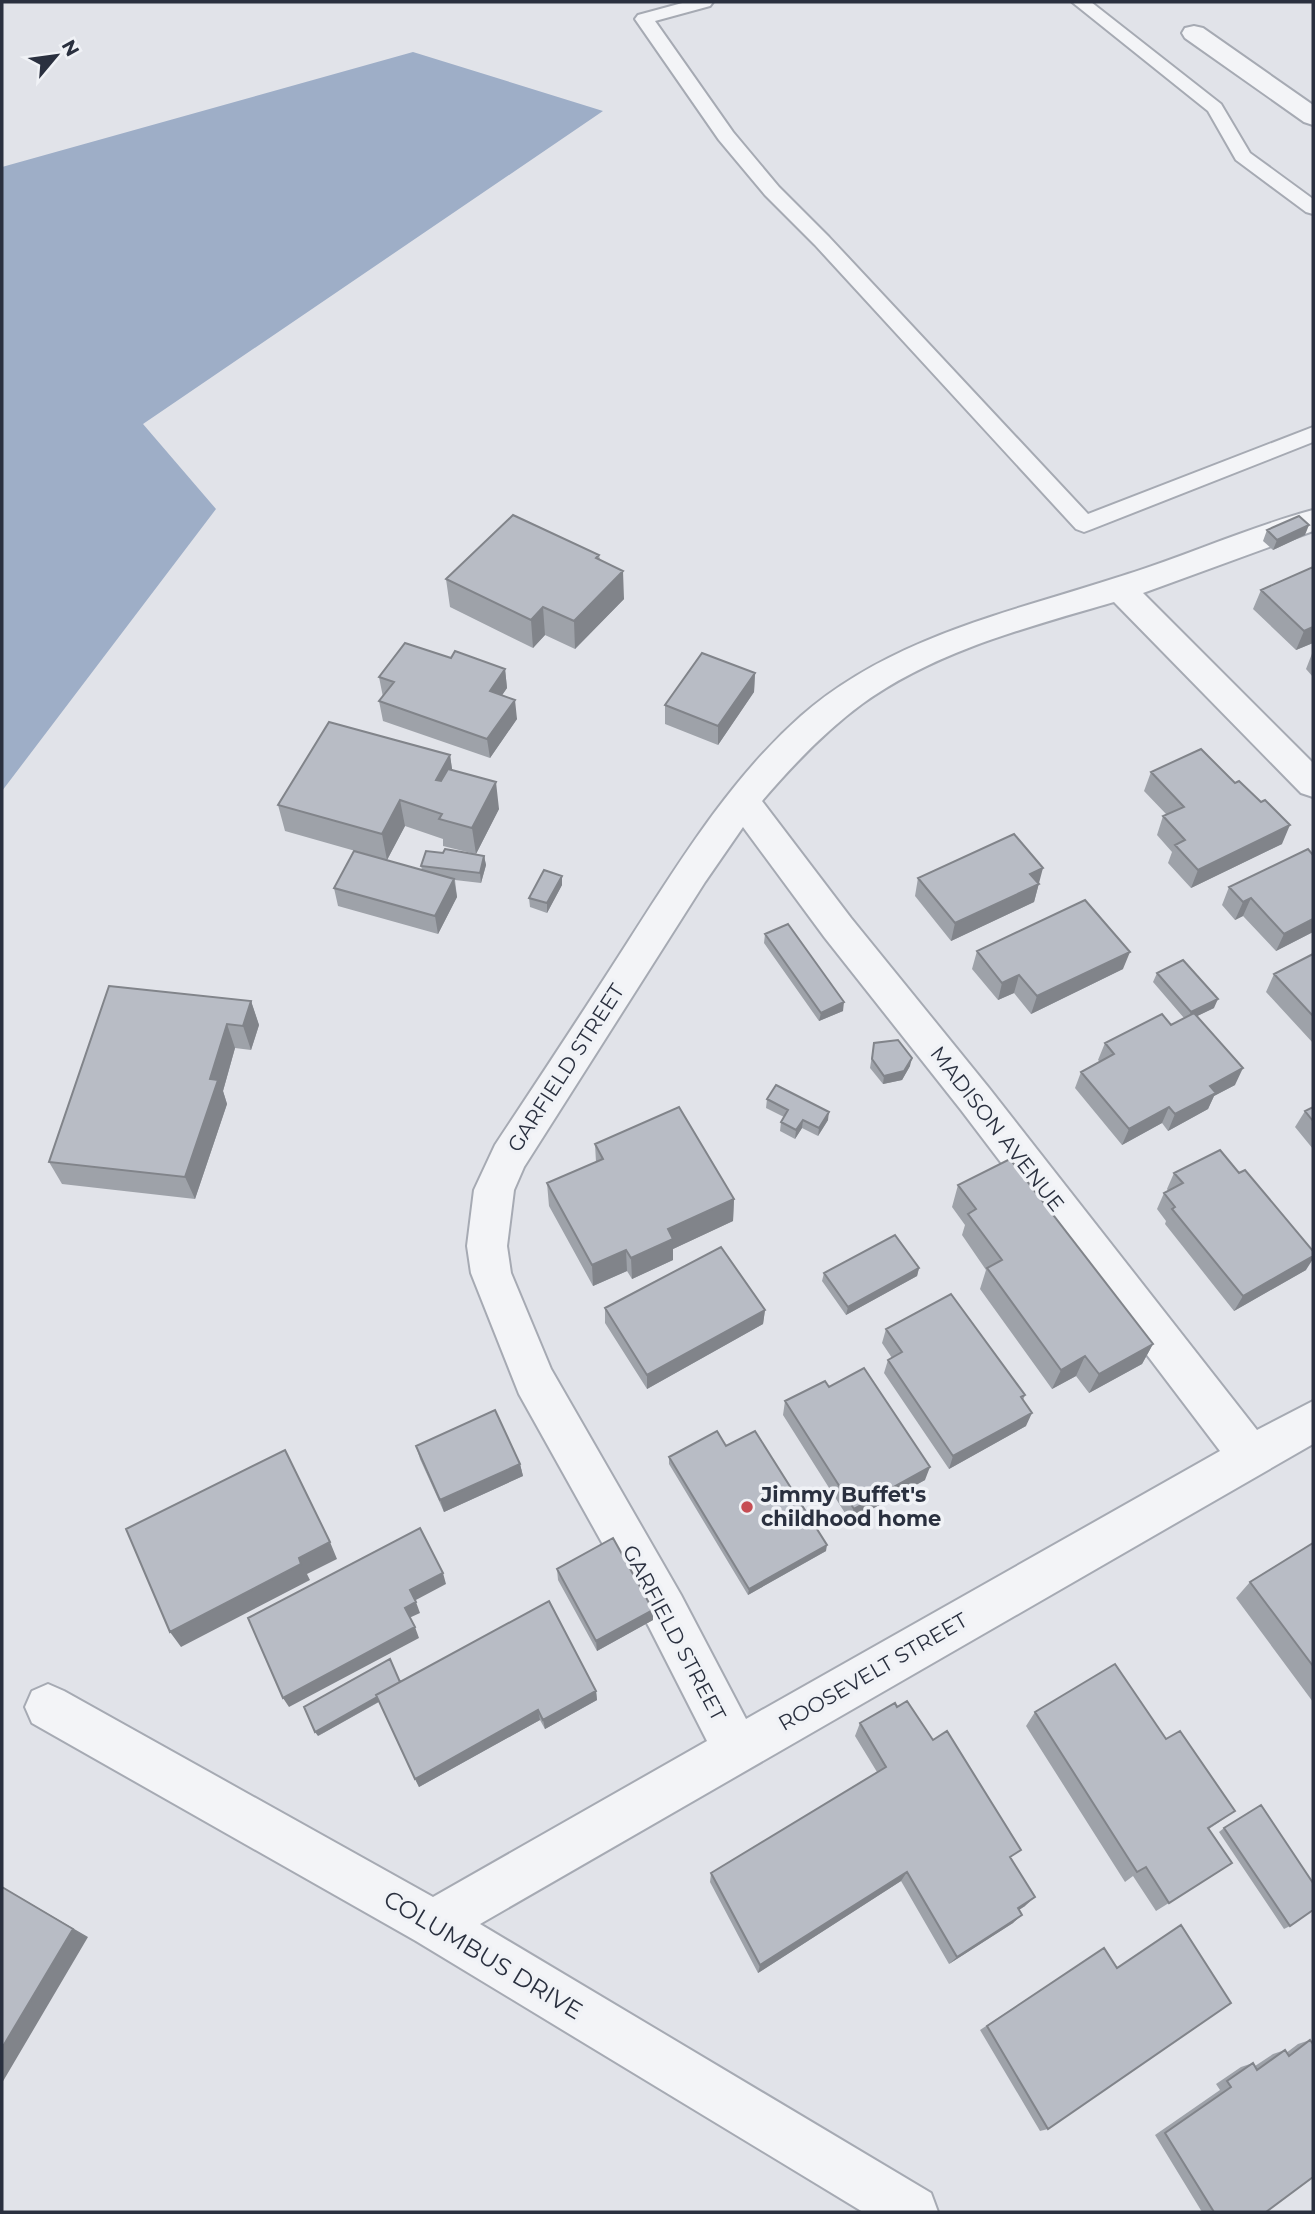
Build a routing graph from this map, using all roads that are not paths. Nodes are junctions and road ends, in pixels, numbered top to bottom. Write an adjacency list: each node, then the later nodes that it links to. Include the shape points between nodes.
1 (704, 2): 7 (lane, via 644,19 726,136 772,191 1084,524)
2 (1116, 2): 3 (lane)
3 (1086, 6): 6 (lane, via 1215,108 1244,156)
4 (1194, 33): 5 (street)
5 (1313, 117)
6 (1313, 208)
7 (1313, 434)
8 (1313, 520): 9 (street, GARFIELD STREET)
9 (1119, 589): 10 (street); 11 (street, GARFIELD STREET, via 972,634 891,670 842,701 782,755)
10 (1313, 785)
11 (743, 801): 13 (street, MADISON AVENUE); 15 (street, GARFIELD STREET, via 703,855 509,1157 494,1190 487,1246 491,1273 534,1380 665,1611)
12 (1313, 1421): 13 (street, ROOSEVELT STREET)
13 (1251, 1457): 15 (street, ROOSEVELT STREET)
14 (48, 1707): 16 (street, COLUMBUS DRIVE)
15 (736, 1749): 16 (street, ROOSEVELT STREET)
16 (433, 1924): 17 (street, COLUMBUS DRIVE)
17 (912, 2212)

